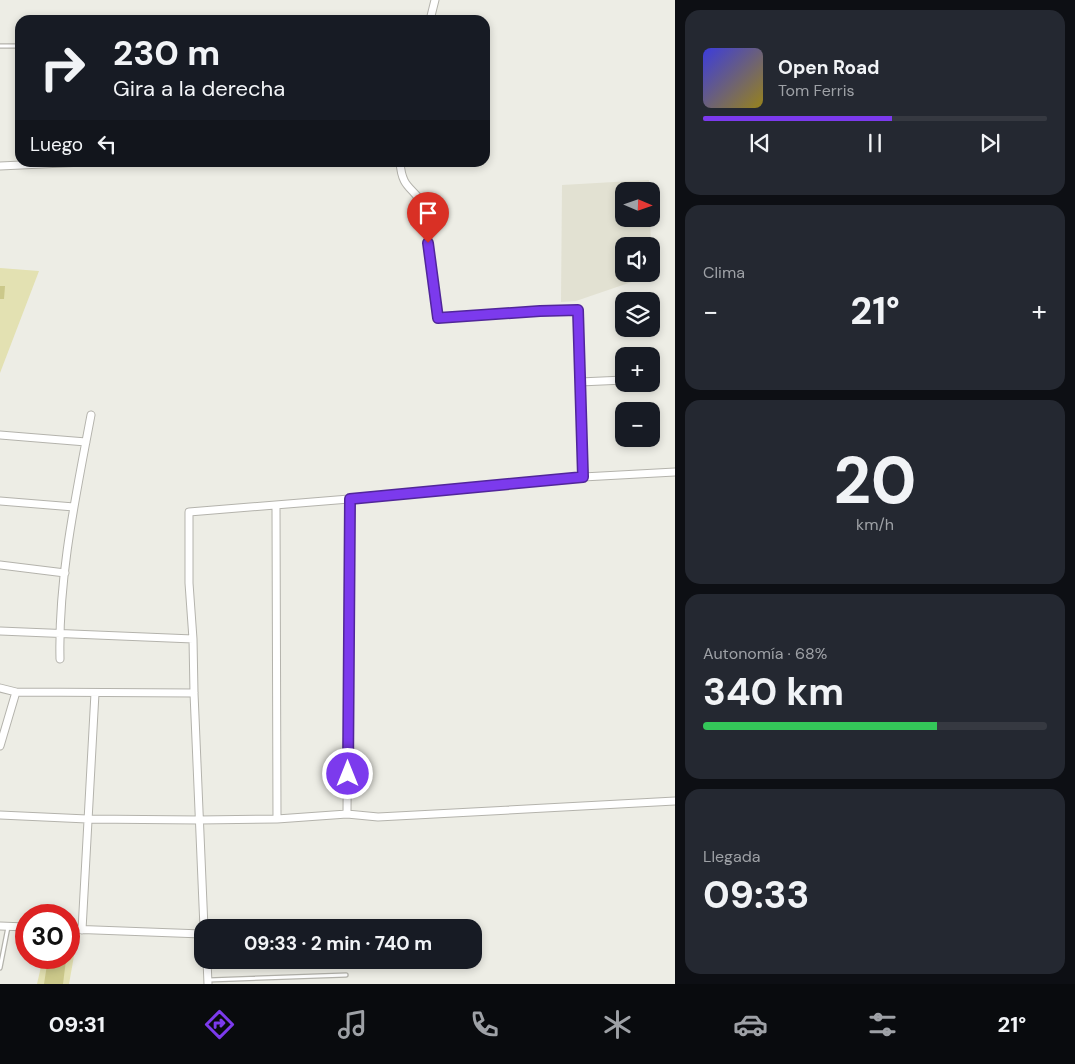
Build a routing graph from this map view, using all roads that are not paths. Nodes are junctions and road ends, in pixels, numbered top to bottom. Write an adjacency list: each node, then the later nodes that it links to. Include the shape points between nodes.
1 (435, 0): 2 (street)
2 (431, 15)
3 (0, 46): 4 (lane)
4 (15, 46)
5 (15, 165): 6 (street)
6 (0, 166)
7 (401, 167): 9 (street, via 402,179 424,206 438,318 578,310)
8 (615, 380): 9 (street)
9 (580, 382): 14 (street)
10 (91, 415): 12 (street)
11 (0, 435): 12 (street)
12 (86, 442): 18 (street)
13 (675, 472): 14 (street)
14 (583, 477): 15 (street)
15 (350, 499): 17 (street); 31 (street)
16 (0, 501): 18 (street)
17 (276, 506): 23 (street, via 189,512 189,583); 34 (street)
18 (74, 507): 20 (street)
19 (0, 566): 20 (street)
20 (65, 572): 22 (street)
21 (0, 631): 22 (street)
22 (59, 634): 23 (street); 24 (street)
23 (194, 639): 28 (street)
24 (60, 660)
25 (0, 688): 26 (street)
26 (16, 692): 27 (street); 29 (street)
27 (95, 693): 28 (street); 33 (street)
28 (194, 693): 35 (street)
29 (0, 746)
30 (675, 800): 31 (street, via 378,817)
31 (347, 814): 34 (street)
32 (0, 815): 33 (street)
33 (87, 819): 35 (street); 40 (street)
34 (277, 819): 35 (street)
35 (199, 820): 36 (street)
36 (204, 919)
37 (0, 926): 38 (street)
38 (8, 926): 39 (street); 42 (lane)
39 (15, 926)
40 (82, 930): 41 (street)
41 (194, 934)
42 (0, 968)
43 (207, 969): 45 (street)
44 (346, 976): 45 (lane)
45 (208, 982)

